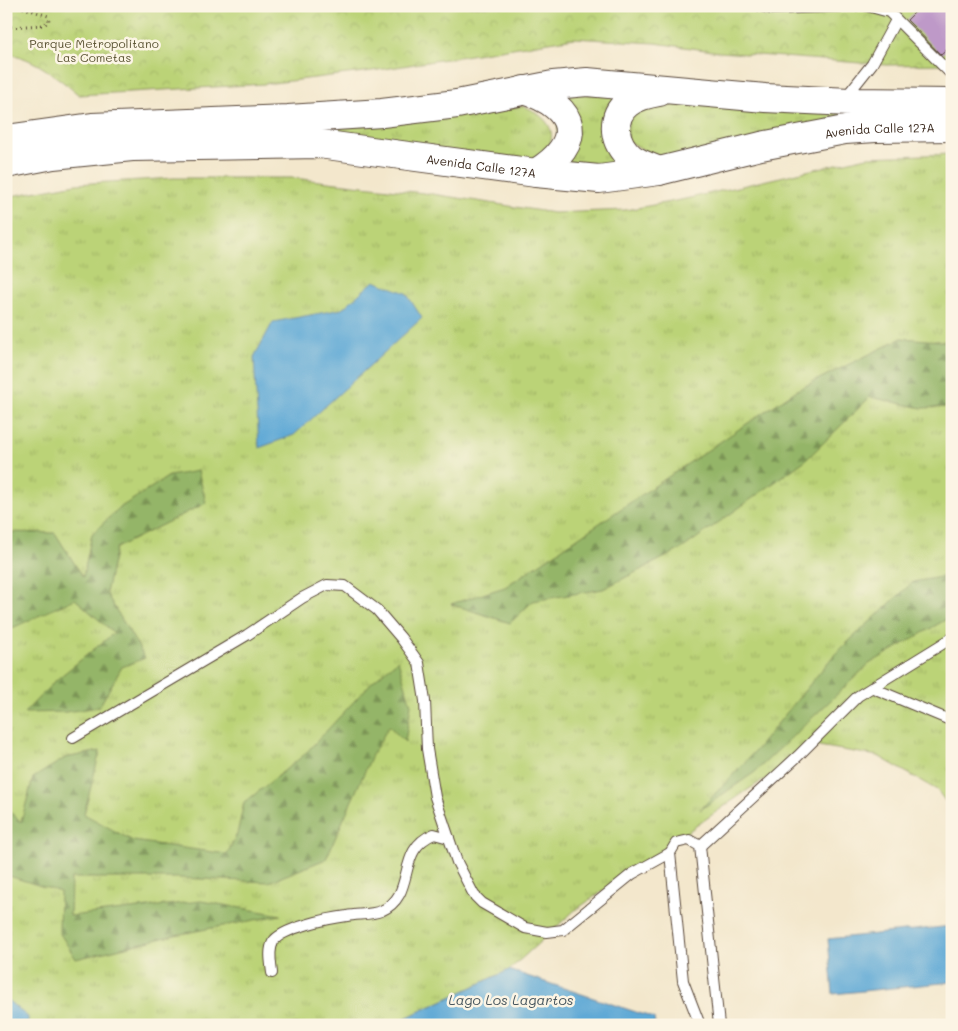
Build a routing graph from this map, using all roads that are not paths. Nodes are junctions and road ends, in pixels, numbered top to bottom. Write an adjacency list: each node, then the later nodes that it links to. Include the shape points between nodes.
1 (760, 6): 2 (lane, via 772,9)
2 (855, 6)
3 (867, 6): 4 (lane, via 889,12)
4 (896, 20): 5 (lane); 8 (lane, via 872,64)
5 (952, 75)
6 (524, 90): 7 (main road, Avenida Calle 127A, via 587,82); 11 (main road, Avenida Calle 127A, via 457,104 382,113 92,127); 14 (main road, via 554,102 562,111 569,130 562,152)
7 (670, 90): 8 (main road, Avenida Calle 127A); 13 (main road, via 632,100 620,109 615,121 617,138 624,151 639,163)
8 (841, 102): 9 (main road, Avenida Calle 127A)
9 (952, 103)
10 (952, 128): 13 (main road, Avenida Calle 127A, via 876,128 826,133)
11 (6, 139)
12 (6, 164): 14 (main road, Avenida Calle 127A, via 54,155 132,147 319,144)
13 (659, 171): 14 (main road, Avenida Calle 127A, via 599,179)
14 (536, 173)
15 (952, 638): 16 (lane)
16 (873, 688): 17 (lane); 20 (lane, via 858,696)
17 (952, 721)
18 (73, 738): 19 (lane, via 248,635 302,598 327,585 345,586 376,610 420,663 427,749 435,797)
19 (449, 838): 21 (lane, via 457,862 482,904 525,928 548,932 563,930 632,874); 22 (lane, via 434,834 416,845 410,856 401,894 395,903 380,912 302,926 279,936 270,953)
20 (700, 846): 21 (lane, via 695,841 682,841 672,846); 24 (lane)
21 (670, 853): 23 (lane, via 683,981)
22 (272, 972)
23 (700, 1025)
24 (719, 1025)

